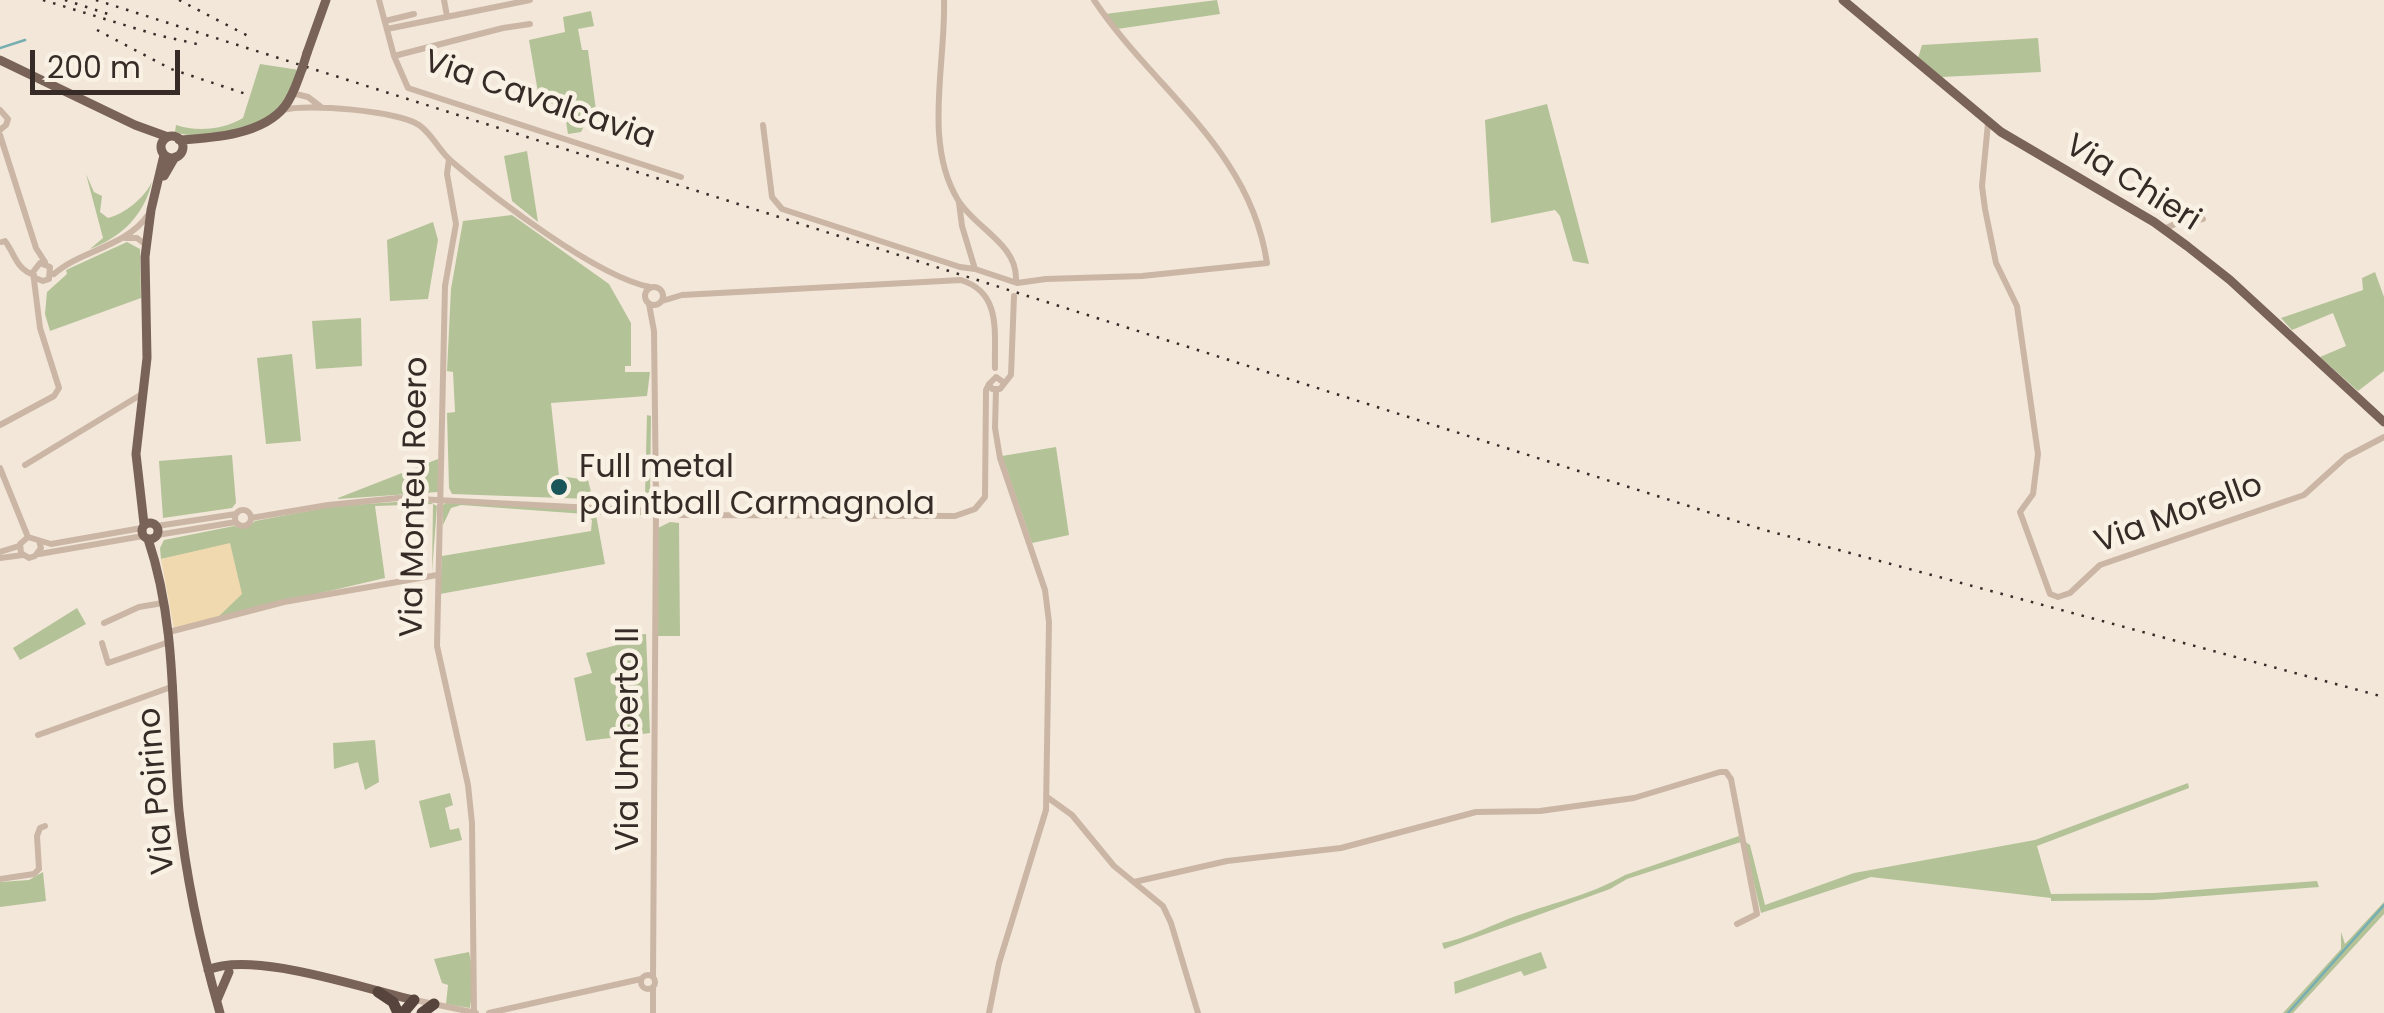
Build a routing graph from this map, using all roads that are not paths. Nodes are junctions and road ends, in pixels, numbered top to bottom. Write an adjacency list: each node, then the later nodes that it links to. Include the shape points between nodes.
1 (326, 0): 15 (main road, bridge)
2 (379, 0): 12 (street, Via Cavalcavia)
3 (444, 0): 10 (street)
4 (530, 0): 8 (street)
5 (944, 0): 32 (street, via 940,136)
6 (1094, 0): 43 (street, via 1230,166 1251,201 1267,263 1016,283)
7 (1842, 0): 22 (main road, Via Chieri)
8 (495, 3): 10 (street)
9 (414, 14): 12 (street)
10 (447, 16): 12 (street)
11 (530, 24): 13 (street)
12 (386, 25): 13 (street, Via Cavalcavia)
13 (394, 56): 31 (street, Via Cavalcavia, via 408,88)
14 (0, 60): 24 (main road)
15 (302, 70): 16 (main road); 17 (street)
16 (292, 95): 17 (street); 18 (street); 21 (main road)
17 (308, 97): 19 (street)
18 (301, 107): 19 (street); 21 (street)
19 (322, 107): 30 (street, via 408,119)
20 (0, 110): 25 (street, via 7,116)
21 (282, 111): 27 (main road, via 258,126)
22 (1988, 122): 36 (main road, Via Chieri); 61 (street, Via Morello, via 1985,209 1996,263 2017,306 2038,454 2033,494 2020,512 2050,594 2070,593 2100,565 2304,495 2346,457)
23 (763, 125): 43 (street, via 772,198 782,208)
24 (146, 130): 26 (main road); 28 (main road)
25 (2, 132): 40 (street)
26 (174, 138): 27 (main road); 28 (main road, Via Poirino); 29 (main road)
27 (210, 138): 29 (main road)
28 (162, 150): 29 (main road); 33 (main road, Via Poirino)
29 (178, 155): 35 (main road, Via Poirino, via 164,175)
30 (449, 159): 45 (street); 64 (street, Via Monteu Roero, via 456,224 445,286)
31 (680, 177)
32 (960, 203): 43 (street); 47 (street, via 1010,254)
33 (151, 210): 35 (main road, Via Poirino); 37 (street)
34 (2203, 220): 36 (street)
35 (150, 222): 39 (main road, Via Poirino)
36 (2164, 229): 59 (main road, Via Chieri, via 2230,280)
37 (118, 240): 39 (street, via 133,237); 41 (street)
38 (2, 242): 44 (street, via 22,269)
39 (146, 245): 58 (main road, Via Poirino)
40 (36, 248): 42 (street); 44 (street)
41 (71, 262): 42 (street); 46 (street)
42 (47, 264): 44 (street); 46 (street)
43 (975, 268)
44 (34, 272): 46 (street); 54 (street)
45 (620, 278): 48 (street); 52 (street)
46 (48, 279): 54 (street)
47 (1016, 280)
48 (650, 288): 49 (street); 52 (street)
49 (662, 290): 50 (street); 53 (street, Via Umberto II)
50 (682, 295): 53 (street); 56 (street, via 961,280 980,288 992,307)
51 (1014, 296): 57 (street, via 1010,375 1003,382 996,376)
52 (647, 301): 53 (street); 55 (street, Via Umberto II)
53 (660, 303): 55 (street, Via Umberto II)
54 (37, 306): 60 (street, via 59,388)
55 (654, 331): 65 (street, Via Umberto II)
56 (995, 368)
57 (992, 387): 66 (street, via 986,390 984,497 968,512); 83 (street, via 1000,458 1048,611)
58 (144, 393): 62 (street); 69 (main road, Via Poirino, via 136,454)
59 (2384, 422)
60 (0, 425)
61 (2384, 437)
62 (25, 465)
63 (0, 468): 70 (street)
64 (442, 497): 65 (street); 67 (street, via 379,495); 76 (street, Via Monteu Roero)
65 (653, 507): 66 (street); 66 (street, via 665,503); 91 (street, Via Umberto II, via 653,965)
66 (665, 510)
67 (251, 516): 68 (street, via 244,509); 68 (street, via 245,526)
68 (236, 518): 69 (street)
69 (150, 531): 71 (street); 73 (street); 77 (main road, Via Poirino)
70 (28, 536): 71 (street); 72 (street)
71 (39, 541): 73 (street)
72 (19, 546): 74 (street); 75 (street)
73 (38, 554): 75 (street)
74 (0, 555): 75 (street)
75 (23, 556)
76 (437, 575): 79 (street, via 284,602); 97 (street, Via Monteu Roero, via 437,646 472,822)
77 (163, 603): 78 (street); 79 (main road, Via Poirino)
78 (104, 623)
79 (169, 637): 80 (street, via 108,663); 81 (main road, Via Poirino)
80 (102, 643)
81 (175, 686): 82 (street); 88 (main road, Via Poirino, via 180,821)
82 (38, 735)
83 (1047, 796): 86 (street); 100 (street)
84 (45, 826): 85 (street, via 37,836 39,869)
85 (0, 880)
86 (1134, 882): 87 (street, via 1227,860 1341,848 1476,812 1634,798 1726,772 1757,914); 101 (street, via 1168,914)
87 (1737, 924)
88 (200, 938): 89 (main road); 90 (main road, Via Poirino)
89 (225, 968): 90 (main road); 92 (main road, via 265,965); 94 (main road)
90 (208, 970): 94 (main road, Via Poirino)
91 (647, 983): 98 (street); 99 (street, Via Umberto II)
92 (378, 992): 95 (main road); 96 (highway)
93 (434, 1004): 95 (highway); 97 (street)
94 (218, 1008)
95 (417, 1009): 96 (highway)
96 (401, 1013)
97 (475, 1013)
98 (490, 1013)
99 (654, 1013)
100 (989, 1013)
101 (1198, 1013)

